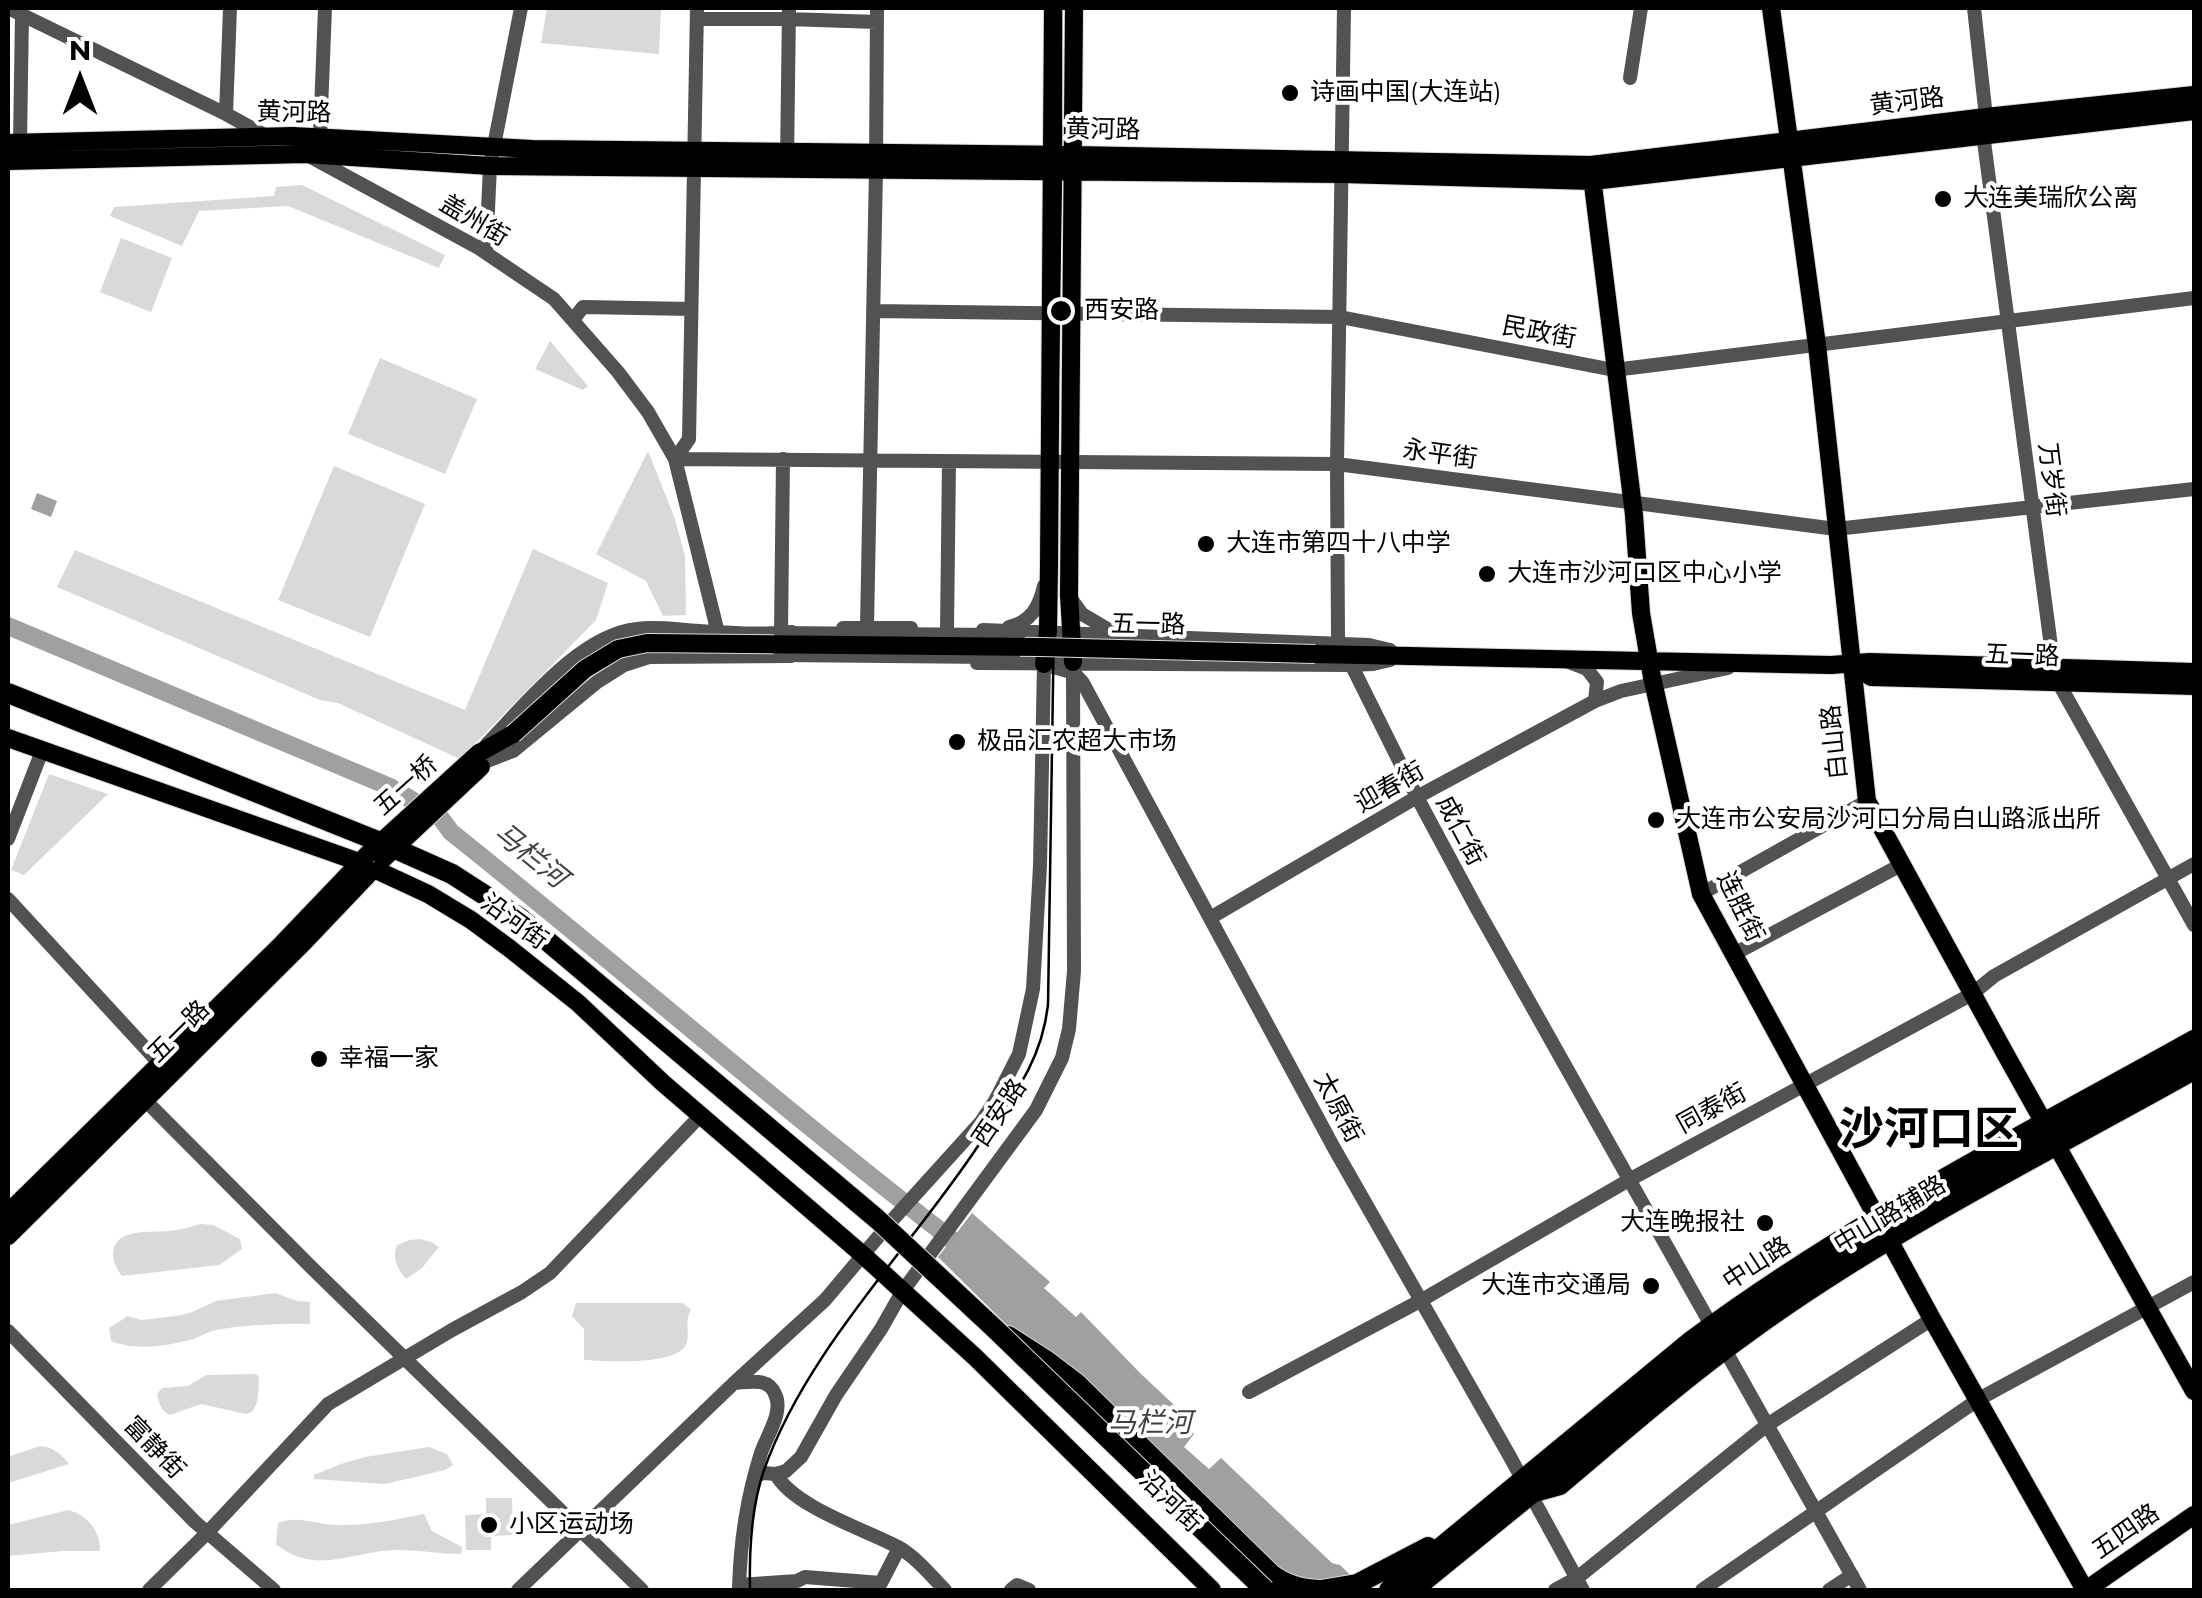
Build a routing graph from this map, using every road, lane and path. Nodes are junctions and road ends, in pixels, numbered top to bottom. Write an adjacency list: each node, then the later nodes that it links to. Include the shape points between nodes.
1 (45, 8): 15 (street)
2 (230, 8): 19 (street)
3 (325, 8): 22 (street)
4 (521, 8): 26 (street)
5 (1053, 8): 31 (main road, 西安路)
6 (1074, 8): 32 (main road)
7 (1344, 8): 33 (street, 成仁街)
8 (1641, 8): 16 (street)
9 (1771, 8): 24 (main road, 白山路)
10 (1974, 8): 20 (street, 万岁街)
11 (15, 11): 15 (street, 盖州街); 23 (street)
12 (697, 13): 13 (street); 27 (street)
13 (789, 13): 14 (street); 29 (street)
14 (877, 15): 30 (street)
15 (45, 26): 19 (street, 盖州街)
16 (1630, 78)
17 (2194, 95): 20 (main road, 黄河路)
18 (2194, 111): 20 (main road, 黄河路)
19 (226, 114): 21 (street, 盖州街)
20 (1984, 126): 24 (main road, 黄河路); 43 (street, 万岁街)
21 (266, 136): 22 (main road, 黄河路); 23 (main road, 黄河路); 25 (street, 盖州街)
22 (320, 136): 26 (main road, 黄河路)
23 (14, 143)
24 (1789, 150): 34 (main road, 黄河路); 44 (main road, 白山路)
25 (305, 154): 26 (main road, 黄河路); 28 (main road, 黄河路); 35 (street, 盖州街)
26 (492, 156): 27 (main road, 黄河路); 35 (street)
27 (694, 160): 29 (main road, 黄河路); 37 (street)
28 (8, 161)
29 (787, 161): 30 (main road, 黄河路)
30 (876, 161): 31 (main road, 黄河路); 38 (street)
31 (1052, 163): 32 (main road, 黄河路); 39 (main road, 西安路)
32 (1074, 163): 33 (main road, 黄河路); 40 (main road)
33 (1342, 167): 34 (main road, 黄河路); 41 (street, 成仁街)
34 (1592, 173): 45 (main road, 连胜街)
35 (486, 253): 42 (street, 盖州街, via 554,299)
36 (2194, 298): 43 (street, 民政街)
37 (692, 310): 42 (street, via 582,307); 46 (street, via 689,439)
38 (873, 312): 39 (street, 民政街); 48 (street)
39 (1051, 314): 40 (street, 民政街); 50 (main road, 西安路)
40 (1072, 314): 41 (street, 民政街); 51 (main road)
41 (1340, 317): 45 (street, 民政街); 52 (street, 成仁街)
42 (573, 320): 46 (street, 盖州街, via 648,412)
43 (2007, 322): 44 (street, 民政街); 55 (street, 万岁街)
44 (1817, 345): 45 (street, 民政街); 56 (main road, 白山路)
45 (1614, 370): 54 (main road, 连胜街)
46 (675, 458): 47 (street, 永平街); 62 (street, 盖州街)
47 (783, 460): 48 (street, 永平街); 64 (street)
48 (870, 460): 49 (street, 永平街); 59 (street)
49 (949, 461): 50 (street, 永平街); 60 (street)
50 (1048, 462): 51 (street, 永平街); 57 (main road, 西安路)
51 (1070, 462): 52 (street, 永平街); 58 (main road)
52 (1338, 464): 54 (street, 永平街); 69 (street, 成仁街, via 1338,638)
53 (2194, 489): 55 (street, 永平街)
54 (1632, 503): 56 (street, 永平街); 71 (main road, 连胜街)
55 (2032, 508): 56 (street, 永平街); 78 (street, 万岁街)
56 (1836, 529): 75 (main road, 白山路)
57 (1049, 566): 61 (street, via 1035,612); 66 (main road, 西安路)
58 (1069, 595): 63 (main road); 65 (street, via 1089,620)
59 (867, 626): 60 (street); 64 (street)
60 (947, 628): 61 (street)
61 (998, 630): 66 (street)
62 (718, 632): 64 (street); 67 (street, 盖州街); 88 (street, via 637,628 598,640 571,658)
63 (1072, 632): 65 (street); 66 (street); 76 (main road)
64 (781, 633): 66 (street, bridge, via 993,635)
65 (1129, 635): 69 (street)
66 (1044, 647): 68 (street, bridge, via 992,657); 69 (main road, 五一路, bridge); 74 (street); 76 (street, 太原街); 76 (street); 82 (street, 西安路); 88 (main road, 五一路, bridge, via 647,643 618,649 585,669)
67 (721, 655): 68 (street); 88 (street, via 649,657 624,665 509,754)
68 (780, 655): 74 (street)
69 (1345, 655): 70 (main road, 五一路); 72 (street); 89 (street, 成仁街)
70 (1559, 659): 71 (main road, 五一路); 84 (street, via 1586,669 1597,682)
71 (1650, 660): 73 (main road, 五一路); 79 (main road, 连胜街)
72 (1112, 662): 76 (street); 83 (street, via 1092,674)
73 (1753, 663): 75 (main road, 五一路); 79 (street, 迎春街)
74 (989, 664): 82 (street, via 1034,674)
75 (1852, 665): 78 (main road, 五一路); 90 (main road, 白山路)
76 (1073, 668): 83 (street, 太原街); 116 (street, 西安路, via 1070,1029 1036,1110)
77 (2194, 672): 78 (main road, 五一路)
78 (2057, 675): 80 (main road, 五一路); 95 (street, 万岁街)
79 (1654, 684): 84 (street, 迎春街); 96 (main road, 连胜街)
80 (2194, 686)
81 (8, 693): 120 (highway, bridge, via 452,874 520,918 877,1220)
82 (1044, 693): 114 (street, 西安路, via 1033,989 1019,1054 981,1122)
83 (1089, 694): 98 (street, 太原街)
84 (1595, 701): 89 (street, 迎春街)
85 (8, 702): 150 (highway, bridge, via 377,849 448,881 516,924 868,1228)
86 (8, 738): 87 (main road, 沿河街)
87 (42, 752): 91 (street); 92 (main road, 沿河街)
88 (483, 757): 92 (main road, 五一桥, bridge)
89 (1417, 798): 98 (street, 迎春街); 110 (street, 成仁街)
90 (1867, 801): 94 (main road, 白山路); 96 (street)
91 (8, 838)
92 (370, 861): 104 (main road, 五一路); 107 (main road, 五一路, via 303,943); 108 (main road, 沿河街, via 510,948)
93 (2194, 864): 95 (street, 同泰街)
94 (1901, 865): 100 (street); 101 (main road, 白山路)
95 (2168, 878): 99 (street, 万岁街); 101 (street, 同泰街)
96 (1701, 894): 100 (main road, 连胜街)
97 (8, 900): 104 (street)
98 (1210, 918): 117 (street, 太原街)
99 (2194, 925)
100 (1734, 954): 106 (main road, 连胜街)
101 (1972, 994): 106 (street, 同泰街); 109 (main road, 白山路)
102 (2194, 1040): 109 (highway, 中山路)
103 (2194, 1056): 109 (highway, 中山路)
104 (160, 1064): 107 (main road, 五一路)
105 (2194, 1071): 109 (main road)
106 (1804, 1085): 110 (street, 同泰街); 112 (main road, 连胜街)
107 (140, 1095): 111 (main road, 五一路); 113 (main road, 五一路); 123 (street)
108 (701, 1115): 114 (main road, 沿河街); 123 (street, via 550,1273)
109 (2051, 1136): 112 (highway, 中山路); 118 (main road, 白山路)
110 (1629, 1180): 117 (street, 同泰街); 122 (street, 成仁街)
111 (8, 1213)
112 (1883, 1230): 119 (main road, 连胜街); 122 (highway, 中山路, via 1766,1287)
113 (8, 1236)
114 (862, 1255): 116 (main road, 沿河街); 124 (street, via 826,1300)
115 (2194, 1282): 118 (street)
116 (902, 1292): 129 (street, via 801,1458); 148 (main road, 沿河街); 149 (main road, 沿河街, via 916,1293 981,1351)
117 (1420, 1300): 126 (street, 同泰街); 131 (street, 太原街)
118 (2147, 1308): 125 (main road, 白山路); 127 (street)
119 (1932, 1319): 127 (main road, 连胜街); 128 (street)
120 (994, 1328): 151 (highway, bridge); 152 (highway, bridge, via 1076,1383 1270,1574 1302,1590)
121 (8, 1331): 135 (street, 富静街)
122 (1718, 1339): 128 (street, 成仁街); 131 (highway, 中山路); 131 (main road, via 1560,1486)
123 (405, 1358): 134 (street); 135 (street, via 328,1404)
124 (733, 1384): 130 (street, via 764,1382 777,1396); 134 (street)
125 (2194, 1391)
126 (1249, 1392)
127 (1978, 1399): 132 (street); 158 (main road, 连胜街)
128 (1767, 1425): 132 (street, 成仁街); 139 (street)
129 (776, 1474): 130 (street); 136 (street, via 787,1490)
130 (754, 1477): 140 (street)
131 (1527, 1487): 138 (highway, 中山路); 139 (street, 太原街); 153 (highway, 中山路)
132 (1816, 1512): 137 (street, 成仁街); 155 (street)
133 (2194, 1515): 158 (main road, 五四路)
134 (579, 1531): 143 (street); 144 (street)
135 (208, 1533): 141 (street); 142 (street, 富静街)
136 (898, 1548): 140 (street, via 881,1583 805,1576); 145 (street)
137 (1852, 1575): 156 (street); 157 (street, 成仁街)
138 (1382, 1583): 152 (highway)
139 (1580, 1584): 154 (street)
140 (739, 1588)
141 (149, 1590)
142 (274, 1590)
143 (518, 1590)
144 (642, 1590)
145 (945, 1590)
146 (1011, 1590): 147 (street)
147 (1030, 1590)
148 (1212, 1590)
149 (1225, 1590)
150 (1250, 1590)
151 (1265, 1590)
152 (1320, 1590)
153 (1413, 1590)
154 (1555, 1590)
155 (1702, 1590)
156 (1829, 1590)
157 (1860, 1590)
158 (2085, 1590)

